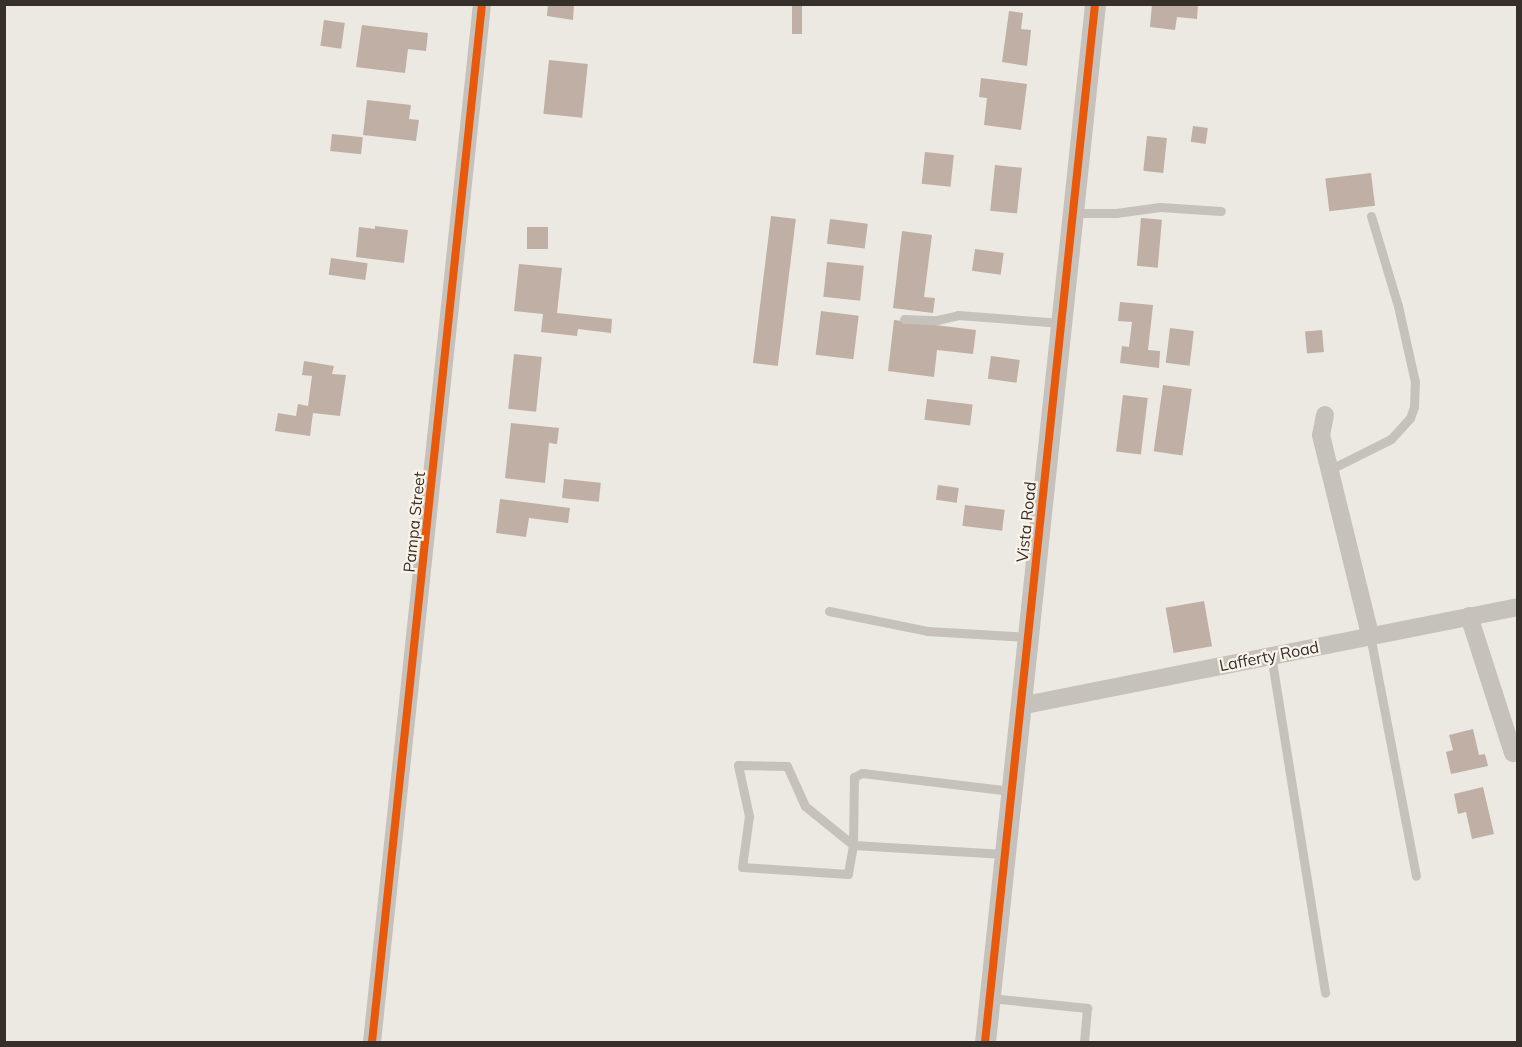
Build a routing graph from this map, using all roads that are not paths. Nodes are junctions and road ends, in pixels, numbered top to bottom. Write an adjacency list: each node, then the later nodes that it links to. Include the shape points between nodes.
1 (482, 4): 24 (street, Pampa Street)
2 (1095, 4): 4 (street, Vista Road)
3 (1221, 211): 4 (lane, via 1160,207)
4 (1072, 213): 7 (street, Vista Road)
5 (1371, 216): 9 (lane, via 1398,306 1415,382 1414,407 1406,424 1391,439)
6 (904, 319): 7 (lane, via 937,320 958,315)
7 (1061, 323): 14 (street, Vista Road)
8 (1325, 415): 9 (street, via 1321,435)
9 (1329, 470): 13 (street)
10 (1518, 606): 12 (street, Lafferty Road)
11 (829, 611): 14 (lane, via 927,631)
12 (1468, 616): 13 (street, Lafferty Road); 17 (street)
13 (1370, 635): 15 (street, Lafferty Road); 21 (lane)
14 (1027, 638): 16 (street, Vista Road)
15 (1271, 655): 16 (street, Lafferty Road); 22 (lane)
16 (1020, 706): 18 (street, Vista Road)
17 (1513, 753)
18 (1011, 791): 19 (lane, via 857,774); 20 (street, Vista Road)
19 (854, 845): 19 (lane, via 848,874 742,867 748,816 738,765 788,766 805,806); 20 (lane)
20 (1004, 854): 23 (street, Vista Road)
21 (1416, 876)
22 (1325, 993)
23 (990, 998): 25 (street, Vista Road); 26 (lane, via 1087,1008)
24 (372, 1042)
25 (985, 1042)
26 (1084, 1042)

